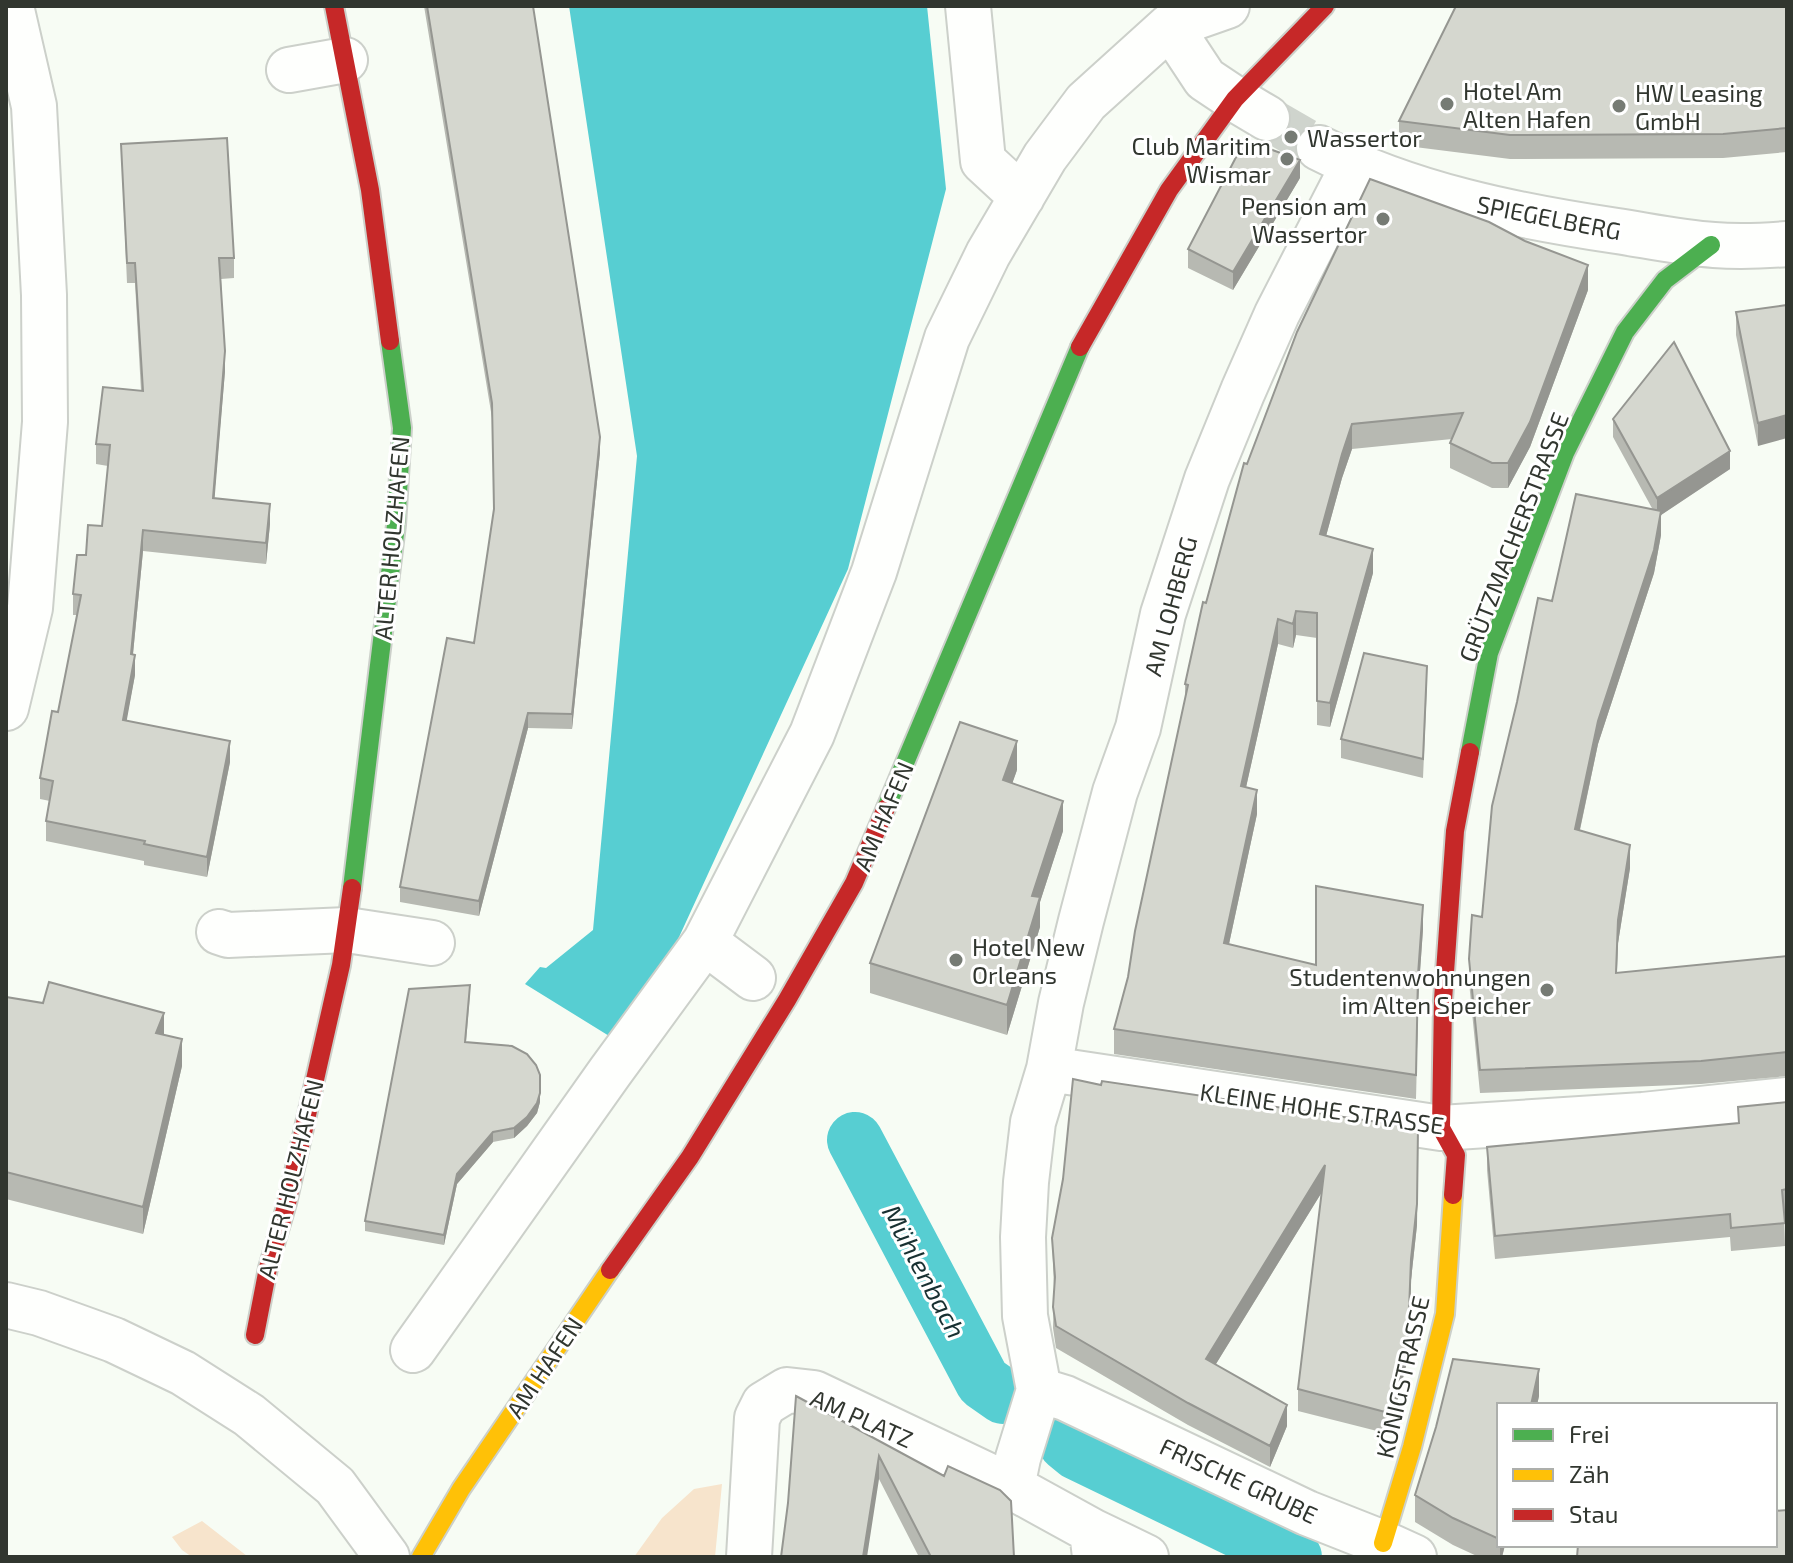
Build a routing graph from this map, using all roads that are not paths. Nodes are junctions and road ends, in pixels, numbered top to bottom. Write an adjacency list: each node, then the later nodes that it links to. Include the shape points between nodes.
1 (11, 6): 14 (street, via 34,106 45,422 30,608)
2 (334, 6): 7 (street, ALTER HOLZHAFEN)
3 (968, 6): 11 (street, via 983,161)
4 (1227, 6): 6 (street)
5 (1325, 6): 9 (street, AM HAFEN, via 1285,46)
6 (1170, 26): 9 (street, via 1205,79); 11 (street, via 1086,102)
7 (345, 60): 8 (street); 15 (street, ALTER HOLZHAFEN, via 370,190 402,428 396,525)
8 (289, 70)
9 (1251, 108): 31 (street, AM HAFEN, via 1169,190 1084,338 854,883 787,1000 690,1157 461,1489)
10 (1336, 157): 13 (street, SPIEGELBERG, via 1449,197 1561,223); 20 (street, AM LOHBERG, via 1207,479 1163,614 1138,728 1115,792 1061,1003)
11 (1022, 197): 17 (street, via 947,338 874,572 812,734)
12 (1787, 244): 13 (street, SPIEGELBERG)
13 (1711, 245): 22 (street, GRÜTZMACHERSTRASSE, via 1665,280 1625,332 1565,453 1489,653 1455,831 1443,1000)
14 (6, 708)
15 (347, 930): 16 (street); 18 (street); 24 (street, ALTER HOLZHAFEN)
16 (219, 932)
17 (705, 942): 19 (street); 25 (street, via 455,1276)
18 (432, 943)
19 (753, 978)
20 (1049, 1069): 22 (street, KLEINE HOHE STRASSE); 26 (street, AM LOHBERG, via 1033,1122 1023,1237 1025,1316)
21 (1787, 1100): 22 (street, KLEINE HOHE STRASSE)
22 (1441, 1128): 29 (street, KÖNIGSTRASSE, via 1456,1155 1445,1314 1412,1447)
23 (6, 1305): 30 (street, via 114,1340 183,1373 249,1415 335,1486)
24 (255, 1335)
25 (413, 1350)
26 (1052, 1394): 27 (street); 29 (street, FRISCHE GRUBE)
27 (1002, 1472): 28 (street, AM PLATZ); 32 (street, AM PLATZ, via 814,1393 787,1390 764,1404 757,1418)
28 (1094, 1544): 33 (street)
29 (1399, 1550)
30 (387, 1557)
31 (421, 1557)
32 (749, 1557)
33 (1146, 1557)

